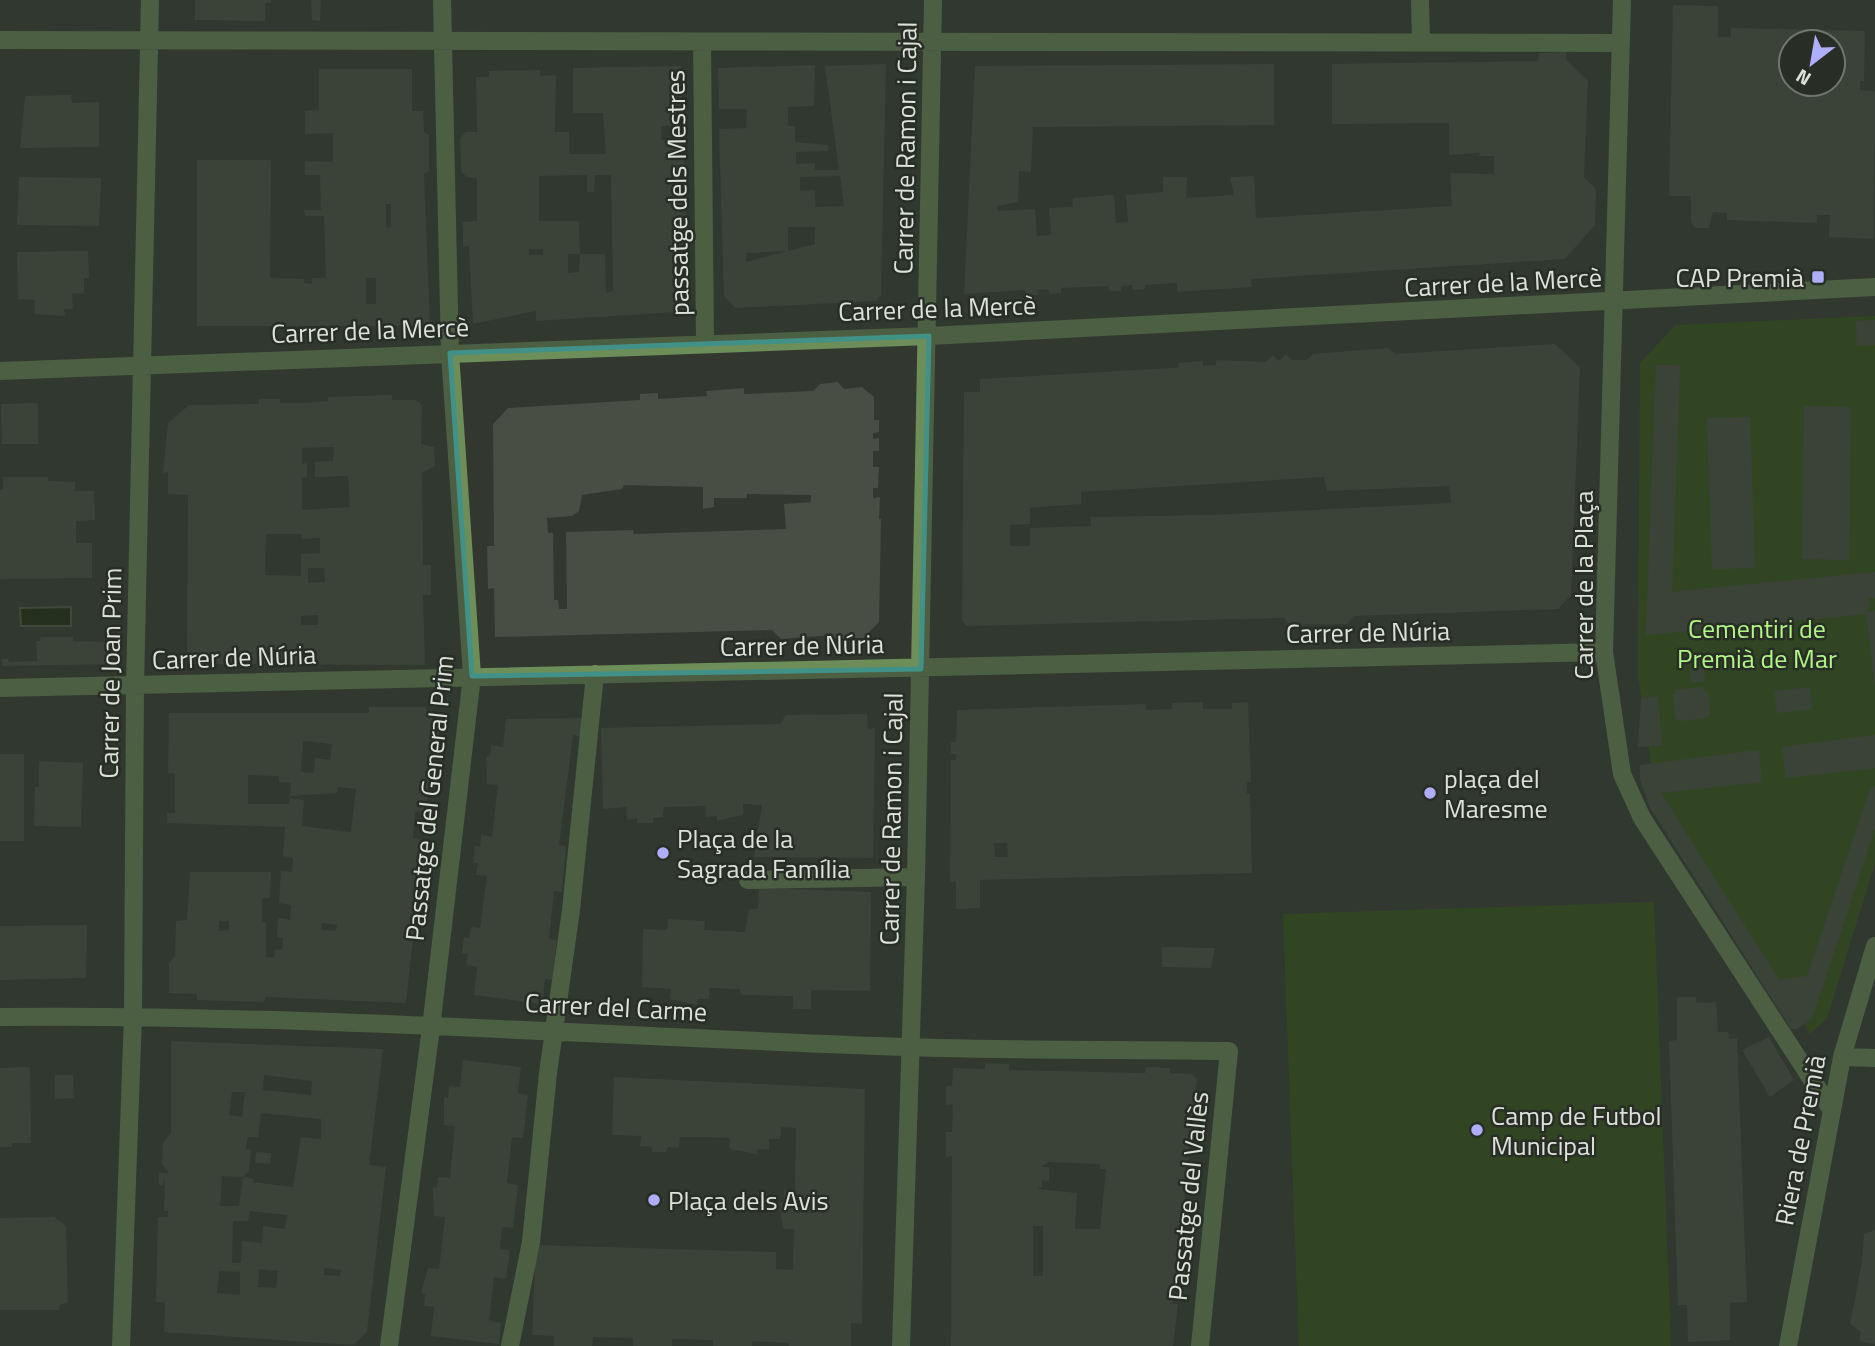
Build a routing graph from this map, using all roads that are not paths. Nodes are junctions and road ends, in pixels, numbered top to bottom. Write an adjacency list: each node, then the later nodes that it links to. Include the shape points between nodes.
1 (150, 0): 7 (street, Carrer de Joan Prim)
2 (442, 0): 8 (street, Passatge del General Prim)
3 (933, 0): 10 (street, Carrer de Ramon i Cajal)
4 (1420, 0): 11 (street)
5 (1622, 0): 12 (street, Carrer de la Plaça)
6 (0, 40): 7 (street)
7 (149, 43): 8 (street); 18 (street, Carrer de Joan Prim)
8 (443, 43): 9 (street); 17 (street, Passatge del General Prim)
9 (702, 43): 10 (street); 16 (street, passatge dels Mestres)
10 (933, 43): 11 (street); 15 (street, Carrer de Ramon i Cajal)
11 (1421, 43): 12 (street)
12 (1621, 43): 14 (street, Carrer de la Plaça)
13 (1875, 288): 14 (street, Carrer de la Mercè)
14 (1613, 303): 15 (street, Carrer de la Mercè); 20 (street, Carrer de la Plaça)
15 (929, 336): 16 (street, Carrer de la Mercè); 21 (street, Carrer de Ramon i Cajal)
16 (705, 342): 17 (street, Carrer de la Mercè)
17 (450, 353): 18 (street, Carrer de la Mercè); 23 (street, Passatge del General Prim)
18 (142, 365): 19 (street, Carrer de la Mercè); 24 (street, Carrer de Joan Prim)
19 (0, 371)
20 (1604, 652): 21 (street, Carrer de Núria); 37 (street, Carrer de la Plaça, via 1622,774 1642,818)
21 (921, 669): 22 (street, Carrer de Núria); 26 (street, Carrer de Ramon i Cajal)
22 (596, 674): 23 (street, Carrer de Núria); 32 (street)
23 (472, 676): 24 (street, Carrer de Núria); 31 (street, Passatge del General Prim)
24 (135, 687): 25 (street, Carrer de Núria); 29 (street, Carrer de Joan Prim)
25 (0, 688)
26 (916, 877): 27 (street); 33 (street, Carrer de Ramon i Cajal)
27 (748, 880)
28 (1875, 946): 35 (street, Riera de Premià)
29 (133, 1016): 30 (street, Carrer del Carme); 31 (street, Carrer del Carme); 38 (street, Carrer de Joan Prim)
30 (0, 1017)
31 (431, 1028): 32 (street, Carrer del Carme); 39 (street, Passatge del General Prim)
32 (555, 1030): 33 (street, Carrer del Carme); 40 (street, via 531,1241)
33 (912, 1047): 34 (street, Carrer del Carme); 41 (street, Carrer de Ramon i Cajal)
34 (1229, 1051): 42 (street, Passatge del Vallès)
35 (1842, 1057): 36 (street); 37 (street, Riera de Premià)
36 (1875, 1058)
37 (1831, 1109): 43 (street, Riera de Premià)
38 (121, 1346)
39 (389, 1346)
40 (510, 1346)
41 (901, 1346)
42 (1200, 1346)
43 (1788, 1346)

